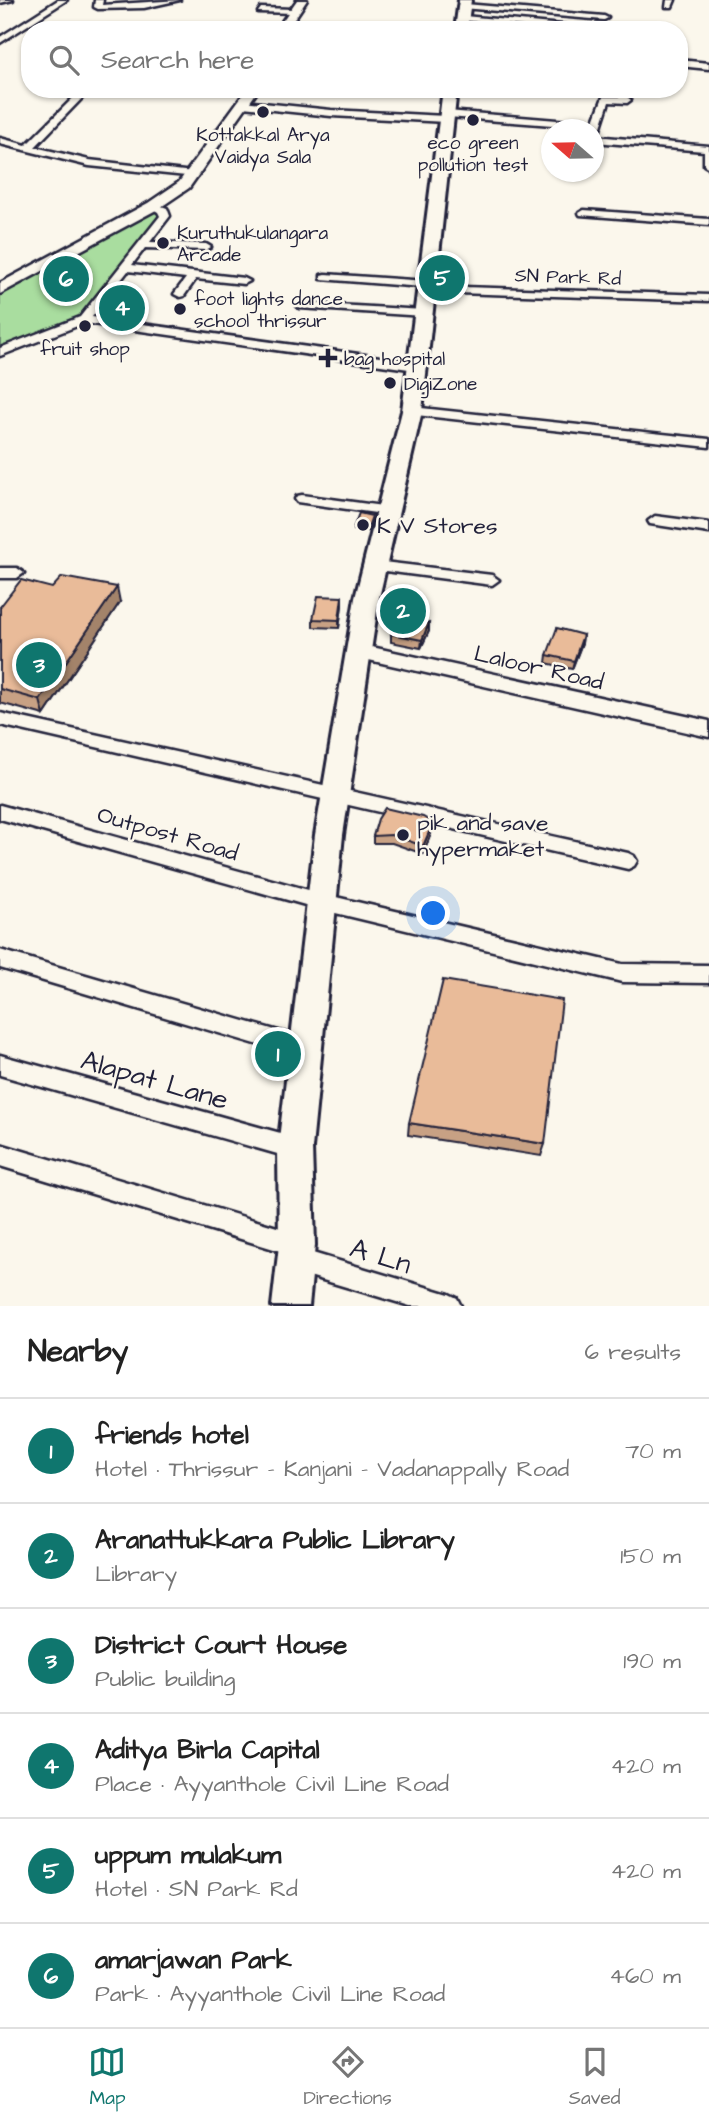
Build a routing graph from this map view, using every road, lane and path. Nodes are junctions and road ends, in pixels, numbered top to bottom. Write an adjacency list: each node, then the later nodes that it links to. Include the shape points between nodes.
1 (9, 0): 5 (street)
2 (63, 0): 10 (street)
3 (99, 0): 4 (street, via 98,6 144,6)
4 (174, 0)
5 (0, 1)
6 (302, 6): 7 (street); 11 (main road)
7 (261, 10)
8 (464, 14): 9 (street); 12 (street)
9 (604, 18)
10 (29, 21)
11 (289, 21)
12 (521, 21)
13 (21, 26): 14 (street)
14 (2, 38)
15 (688, 55): 16 (street)
16 (709, 56)
17 (688, 64): 18 (street)
18 (709, 66)
19 (78, 98): 28 (street)
20 (242, 98): 31 (main road)
21 (248, 98): 23 (street, via 331,113)
22 (627, 100): 24 (street, via 607,98)
23 (448, 107): 25 (street); 45 (main road)
24 (599, 119)
25 (541, 121)
26 (604, 140): 29 (street)
27 (0, 141): 28 (street)
28 (27, 149): 31 (street, via 101,165)
29 (709, 150): 30 (street)
30 (709, 165)
31 (188, 174): 32 (main road)
32 (167, 193): 33 (main road); 41 (main road)
33 (153, 206): 36 (street, via 165,216); 43 (main road)
34 (584, 213): 35 (street)
35 (709, 222)
36 (141, 245): 37 (street); 38 (street)
37 (206, 247)
38 (123, 267): 39 (street); 48 (street)
39 (193, 275): 42 (street); 44 (street)
40 (325, 277): 45 (street)
41 (0, 279)
42 (244, 281)
43 (0, 289)
44 (180, 294)
45 (426, 295): 46 (street, SN Park Rd); 47 (street); 50 (main road)
46 (709, 298)
47 (303, 306)
48 (84, 319): 49 (street); 50 (street)
49 (0, 352)
50 (416, 366): 51 (main road)
51 (412, 411): 52 (street); 54 (main road)
52 (709, 443)
53 (302, 499): 54 (street)
54 (390, 511): 57 (main road)
55 (655, 521): 56 (street)
56 (709, 528)
57 (375, 566): 60 (street); 61 (main road)
58 (0, 573): 59 (street)
59 (17, 573)
60 (492, 580)
61 (358, 651): 63 (street, Laloor Road); 64 (main road)
62 (0, 719): 64 (street)
63 (709, 729)
64 (337, 796): 66 (street); 67 (main road)
65 (0, 812): 67 (street, Outpost Road)
66 (628, 860)
67 (323, 902): 69 (street, Outpost Road, via 622,973); 70 (main road)
68 (0, 959): 70 (street)
69 (709, 974)
70 (306, 1049): 72 (main road)
71 (0, 1065): 72 (street, Alapat Lane)
72 (295, 1148): 74 (main road)
73 (0, 1155): 74 (street, A Ln)
74 (297, 1252): 75 (main road); 76 (street, A Ln)
75 (290, 1306)
76 (449, 1306)

